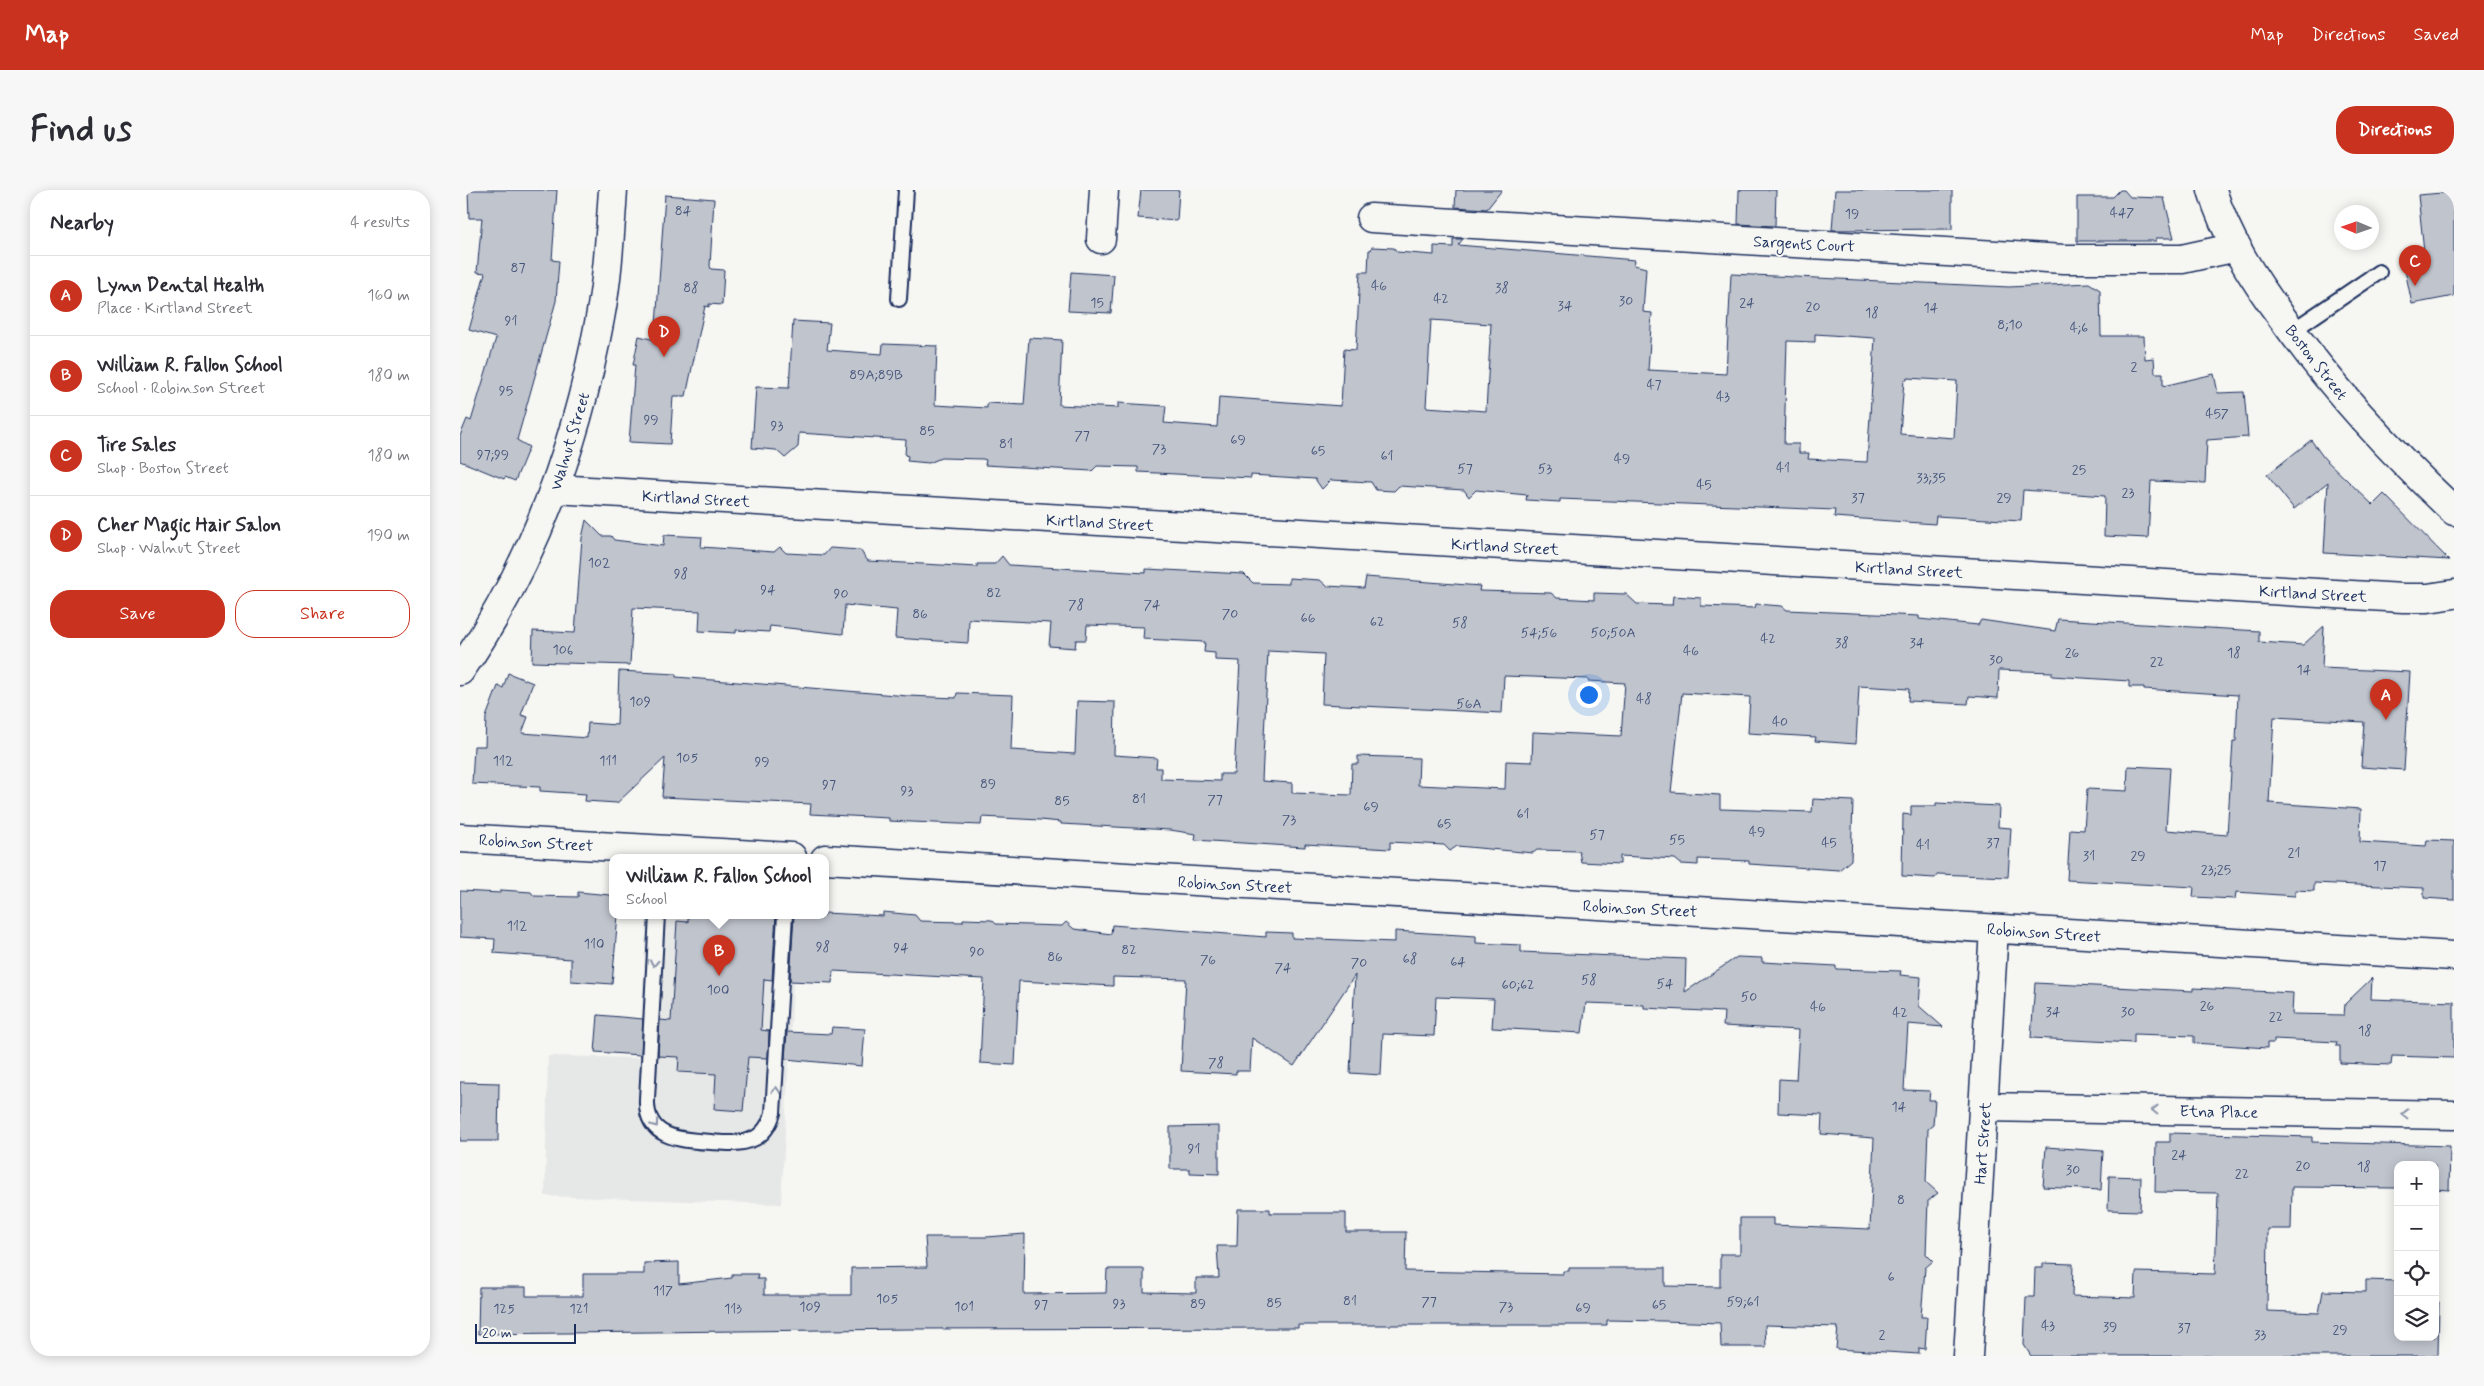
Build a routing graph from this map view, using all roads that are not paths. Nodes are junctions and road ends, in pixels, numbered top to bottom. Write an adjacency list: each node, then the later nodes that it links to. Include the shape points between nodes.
1 (613, 190): 11 (street, Walnut Street, via 599,325 577,419)
2 (906, 190): 9 (lane)
3 (1104, 190): 6 (street)
4 (2212, 190): 7 (street, Boston Street)
5 (1370, 218): 7 (street, Sargents Court, via 2064,259 2182,259)
6 (1101, 239)
7 (2237, 247): 10 (street, Boston Street)
8 (2378, 272): 10 (lane)
9 (899, 299)
10 (2292, 331): 12 (street, Boston Street, via 2348,403)
11 (555, 489): 13 (street, Kirtland Street, via 2403,598); 14 (street, Walnut Street, via 507,594)
12 (2454, 511)
13 (2454, 594)
14 (460, 671)
15 (460, 838): 16 (street, Robinson Street)
16 (661, 854)
17 (829, 859): 20 (street, Robinson Street)
18 (657, 919): 19 (lane, one-way to 19, via 648,1113 659,1130 676,1139 734,1143 759,1136 773,1113)
19 (786, 919)
20 (1994, 929): 21 (street, Robinson Street); 22 (street, Hart Street)
21 (2454, 956)
22 (1984, 1107): 23 (street, Etna Place, one-way to 22); 24 (street, Hart Street)
23 (2454, 1115)
24 (1968, 1356)

